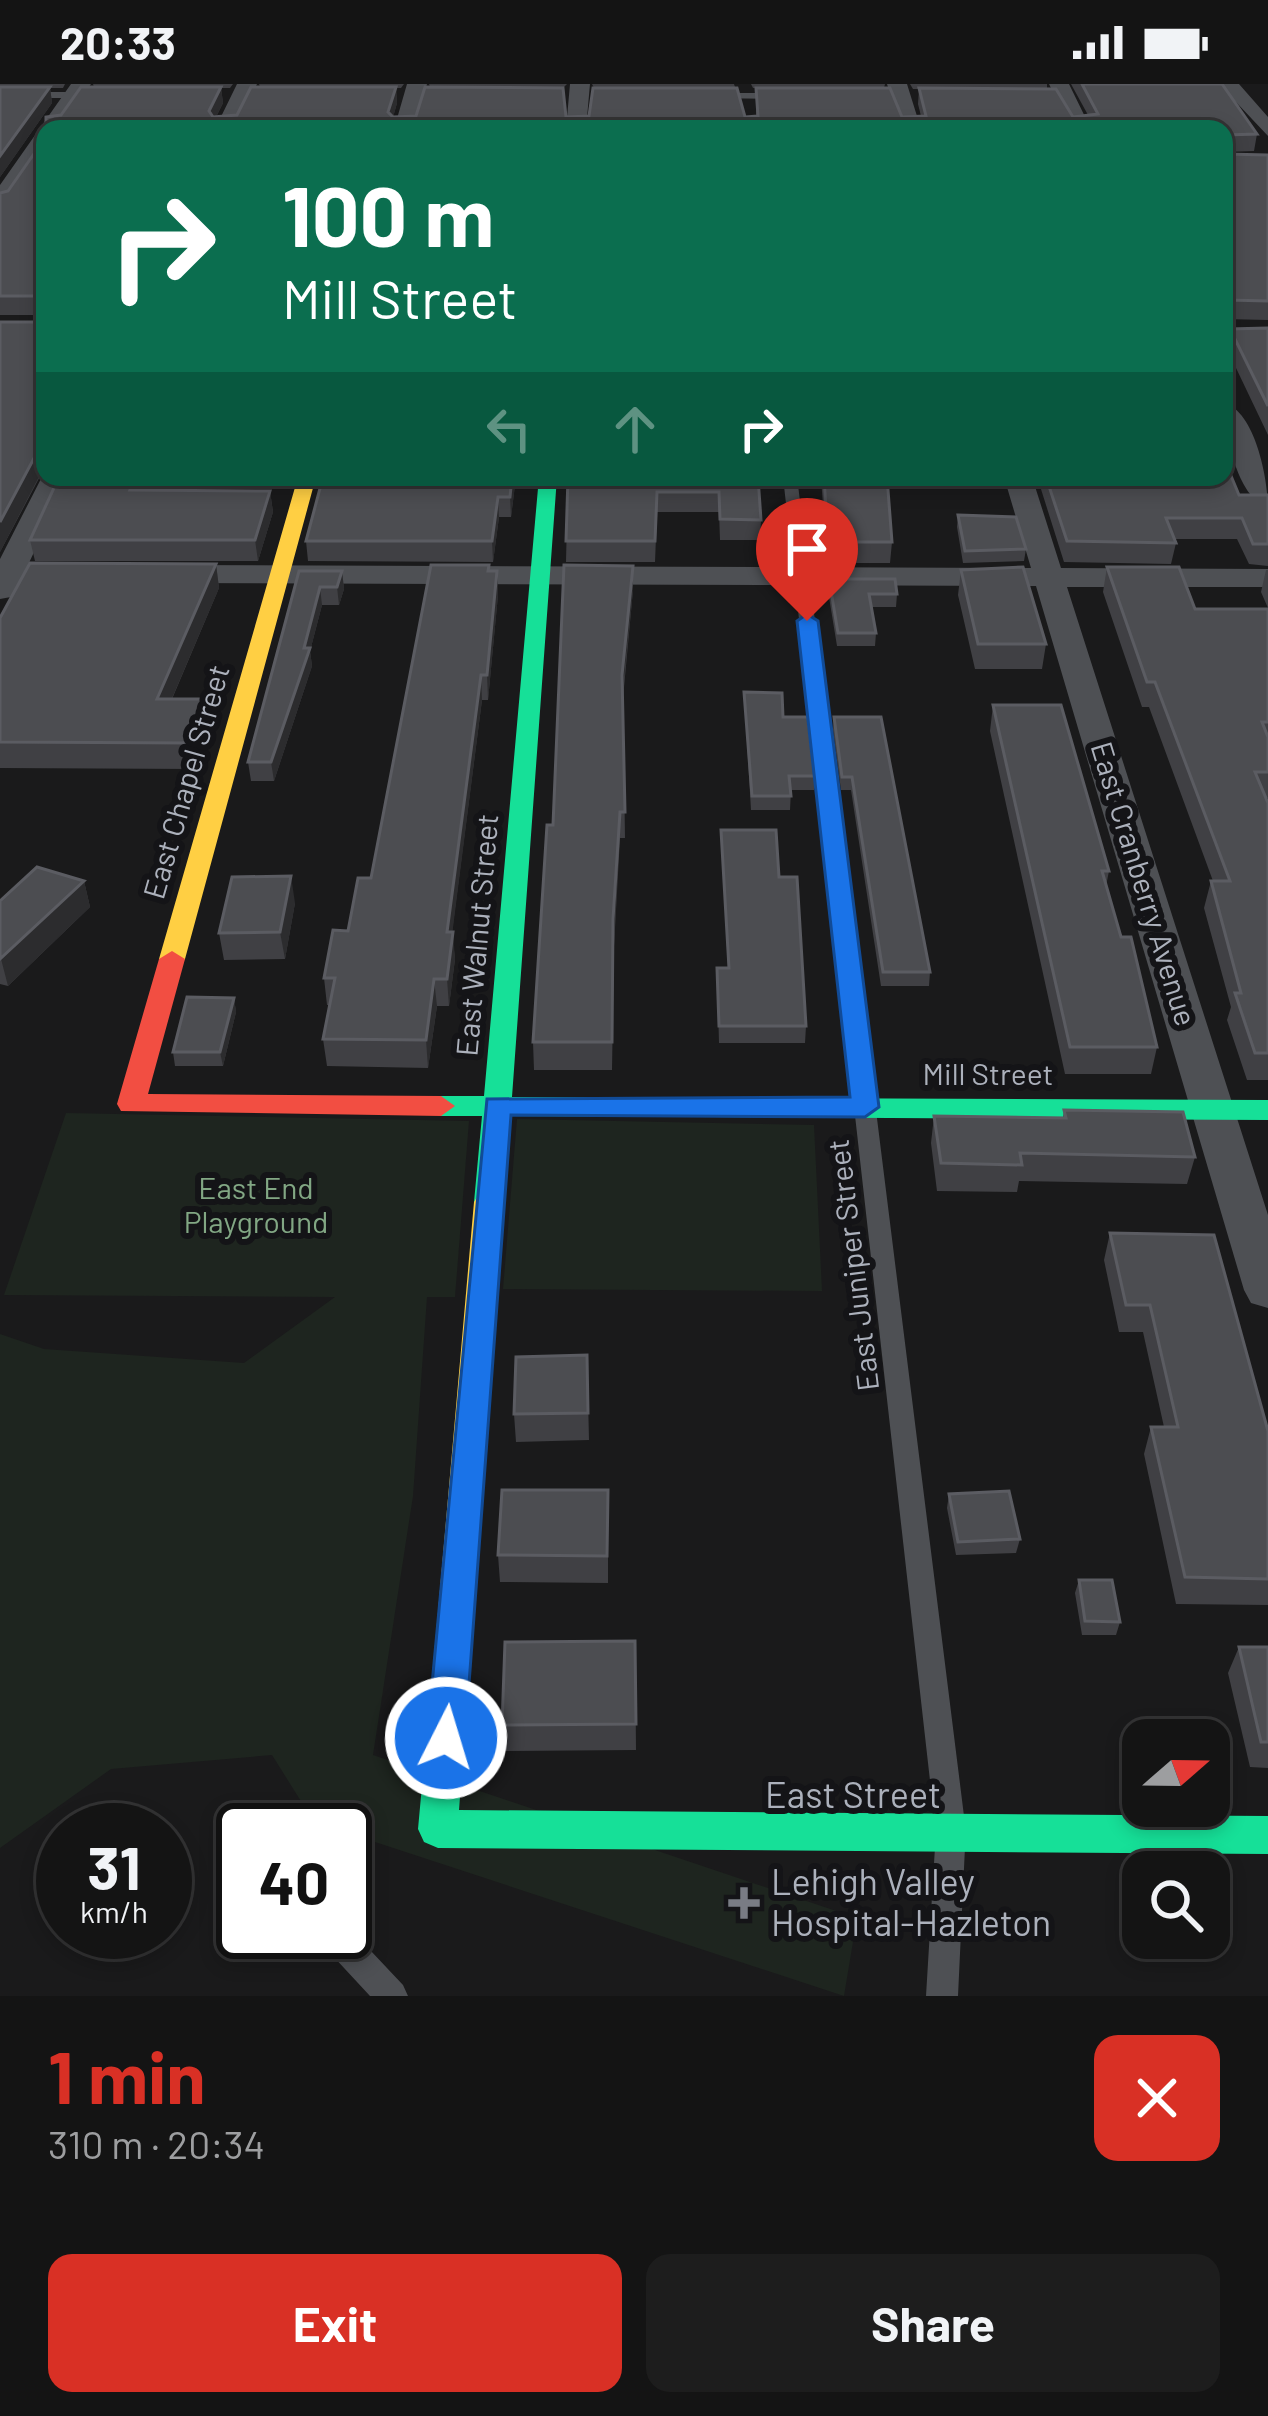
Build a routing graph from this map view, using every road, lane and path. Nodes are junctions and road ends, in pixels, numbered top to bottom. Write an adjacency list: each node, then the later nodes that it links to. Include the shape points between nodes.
1 (1229, 84): 24 (street)
2 (77, 89): 9 (lane); 10 (lane); 19 (street)
3 (579, 90): 12 (lane); 13 (lane); 21 (street)
4 (744, 90): 14 (lane); 15 (lane); 18 (lane)
5 (899, 90): 16 (lane); 17 (lane); 22 (street)
6 (243, 92): 20 (street)
7 (407, 92): 11 (lane)
8 (1055, 93): 23 (street)
9 (0, 95)
10 (116, 95)
11 (437, 96)
12 (555, 96)
13 (602, 96)
14 (698, 96)
15 (790, 97)
16 (879, 97)
17 (925, 97)
18 (747, 113)
19 (57, 120)
20 (229, 120)
21 (577, 120)
22 (908, 120)
23 (1074, 120)
24 (1268, 130)
25 (0, 158): 26 (street)
26 (36, 158)
27 (36, 160): 28 (street)
28 (0, 201)
29 (1233, 333): 30 (street)
30 (1268, 333)
31 (1233, 429): 37 (street)
32 (50, 486): 43 (street)
33 (304, 486): 38 (street, East Chapel Street)
34 (547, 486): 39 (street, East Walnut Street)
35 (791, 486): 40 (lane, East Juniper Street)
36 (1021, 486): 41 (street, East Cranberry Avenue)
37 (1268, 498)
38 (279, 575): 39 (street); 43 (street); 44 (street, East Chapel Street)
39 (540, 576): 40 (street); 45 (street, East Walnut Street)
40 (802, 577): 41 (street); 46 (lane, East Juniper Street)
41 (1049, 577): 42 (street); 47 (street, East Cranberry Avenue)
42 (1268, 578)
43 (3, 579)
44 (131, 1104): 45 (street, Mill Street)
45 (497, 1106): 46 (street, Mill Street); 50 (street, East Walnut Street)
46 (865, 1107): 47 (street, Mill Street); 51 (lane, East Juniper Street)
47 (1212, 1109): 48 (street, Mill Street); 49 (street, East Cranberry Avenue)
48 (1268, 1109)
49 (1268, 1290)
50 (438, 1828): 51 (street, East Street)
51 (951, 1832): 52 (street, East Street); 55 (lane, East Juniper Street)
52 (1268, 1834)
53 (357, 1959): 54 (lane)
54 (392, 1996)
55 (942, 1996)

